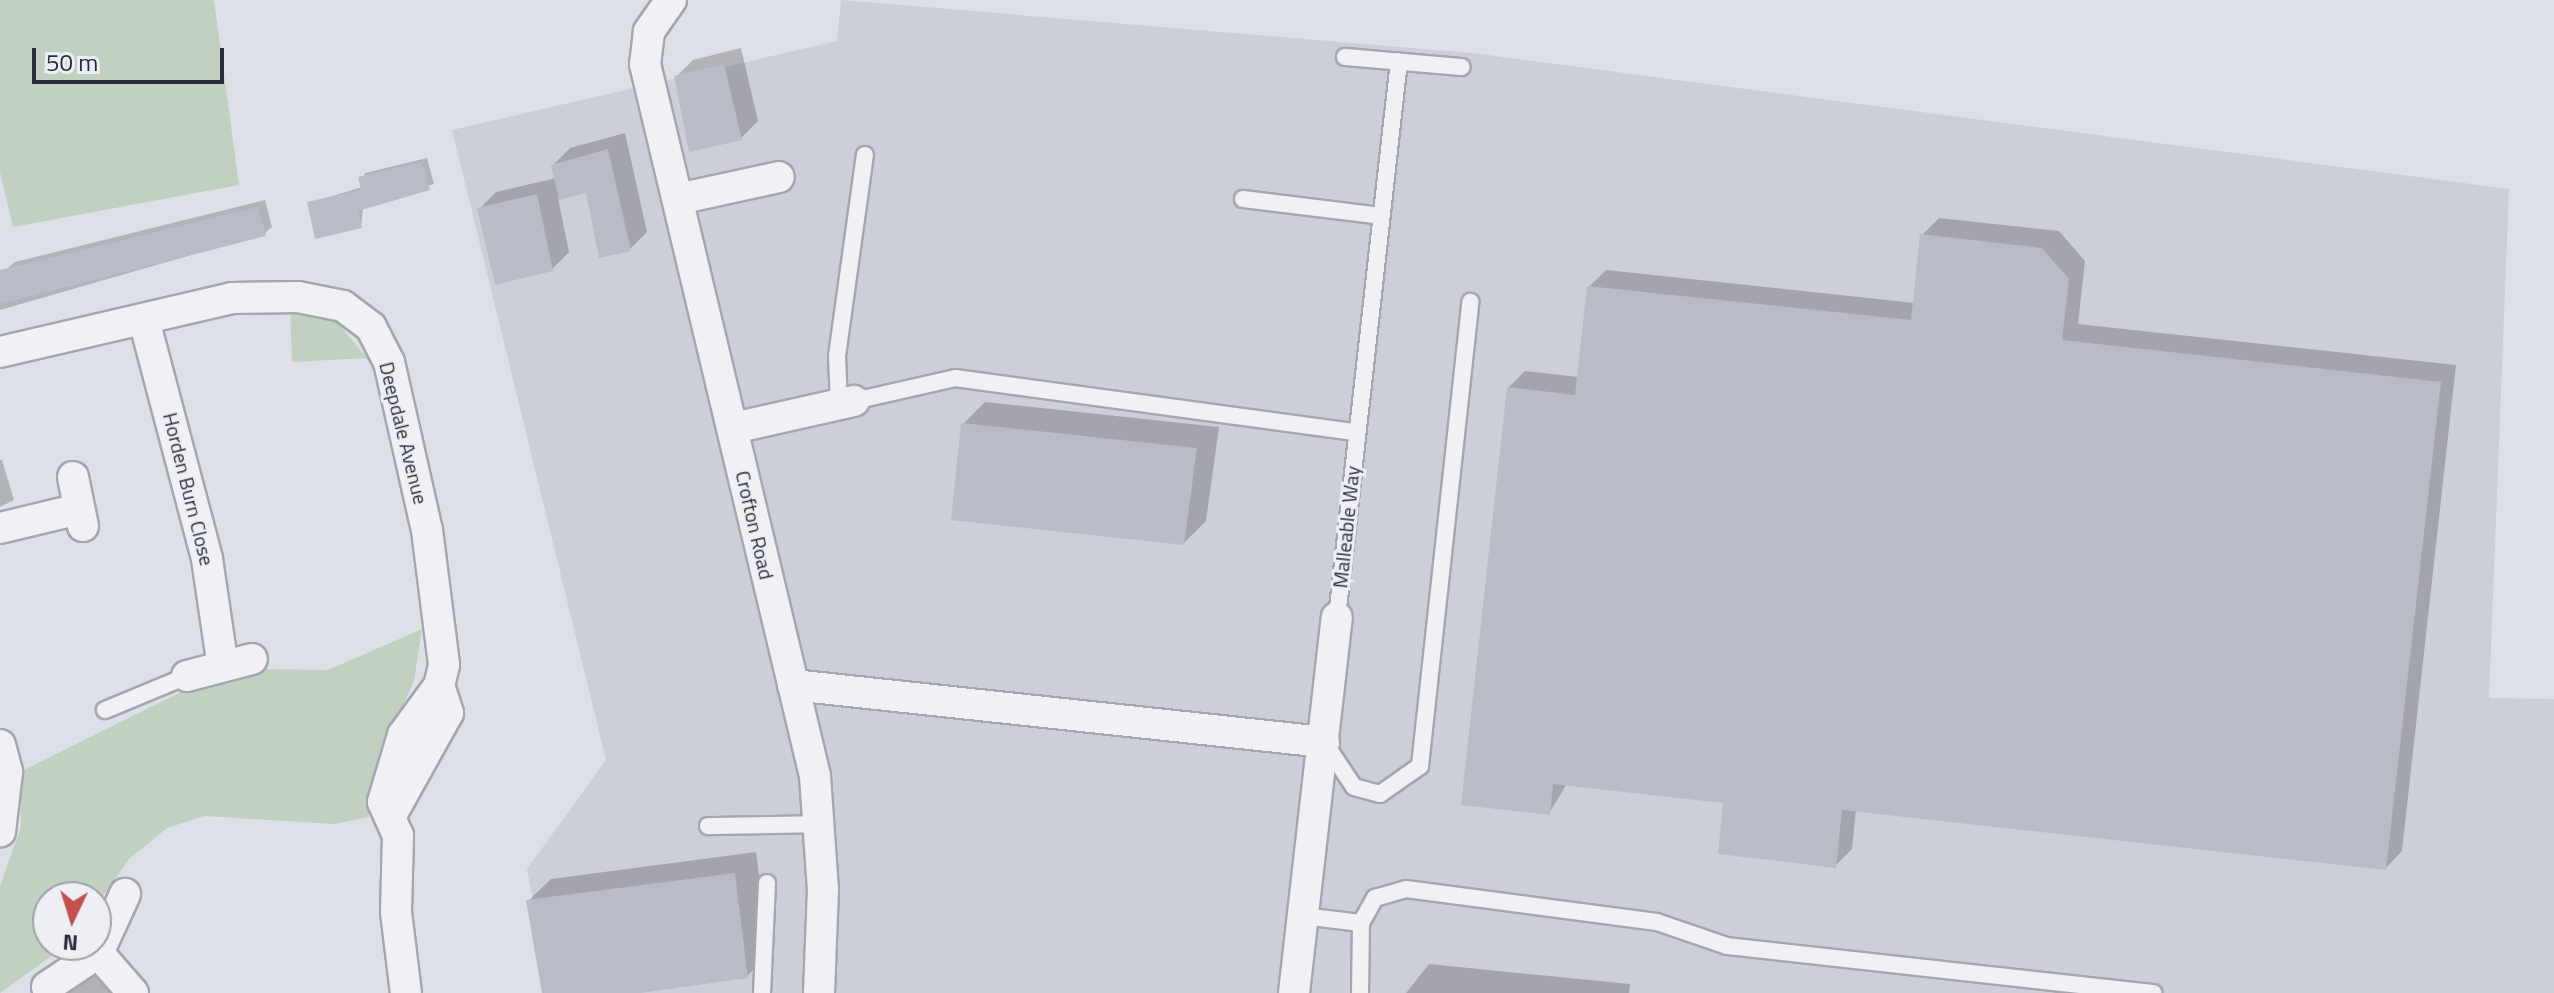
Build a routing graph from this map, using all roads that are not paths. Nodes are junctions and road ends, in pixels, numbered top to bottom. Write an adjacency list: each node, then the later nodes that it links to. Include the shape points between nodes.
1 (671, 0): 7 (street, Crofton Road, via 649,32 645,64)
2 (1345, 57): 3 (lane)
3 (1399, 61): 4 (lane); 9 (lane, Malleable Way)
4 (1462, 67)
5 (865, 155): 13 (lane, via 837,356)
6 (779, 177): 7 (street)
7 (678, 199): 14 (street, Crofton Road)
8 (1243, 199): 9 (lane)
9 (1381, 216): 15 (lane, Malleable Way)
10 (1470, 302): 22 (lane, via 1420,766 1380,794 1367,791 1354,787)
11 (144, 320): 12 (street, Deepdale Avenue); 19 (street, Horden Burn Close, via 237,660); 36 (street, Deepdale Avenue, via 232,298 298,297 343,306 371,327 389,362 427,530 441,614 439,686 448,713 390,817 398,835 396,912)
12 (0, 352)
13 (847, 403): 14 (street); 15 (lane, via 955,378)
14 (733, 428): 20 (street, Crofton Road)
15 (1356, 432): 18 (lane, Malleable Way)
16 (73, 477): 17 (street, via 81,518)
17 (0, 528)
18 (1337, 617): 22 (street, Malleable Way)
19 (187, 676): 21 (lane)
20 (793, 685): 22 (street); 24 (street, Crofton Road)
21 (105, 710)
22 (1324, 742): 29 (street, Malleable Way)
23 (0, 745): 26 (street, via 7,772)
24 (821, 824): 25 (lane); 38 (street, Crofton Road)
25 (708, 826)
26 (0, 832)
27 (767, 883): 37 (lane)
28 (125, 894): 30 (street)
29 (1303, 916): 31 (lane); 39 (street, Malleable Way)
30 (112, 922)
31 (1361, 923): 40 (lane); 41 (lane, via 1375,898 1406,889 1657,922 1727,946)
32 (86, 961): 34 (street)
33 (105, 961): 35 (street)
34 (47, 987)
35 (133, 993)
36 (406, 993)
37 (762, 993)
38 (819, 993)
39 (1294, 993)
40 (1360, 993)
41 (2153, 993)

